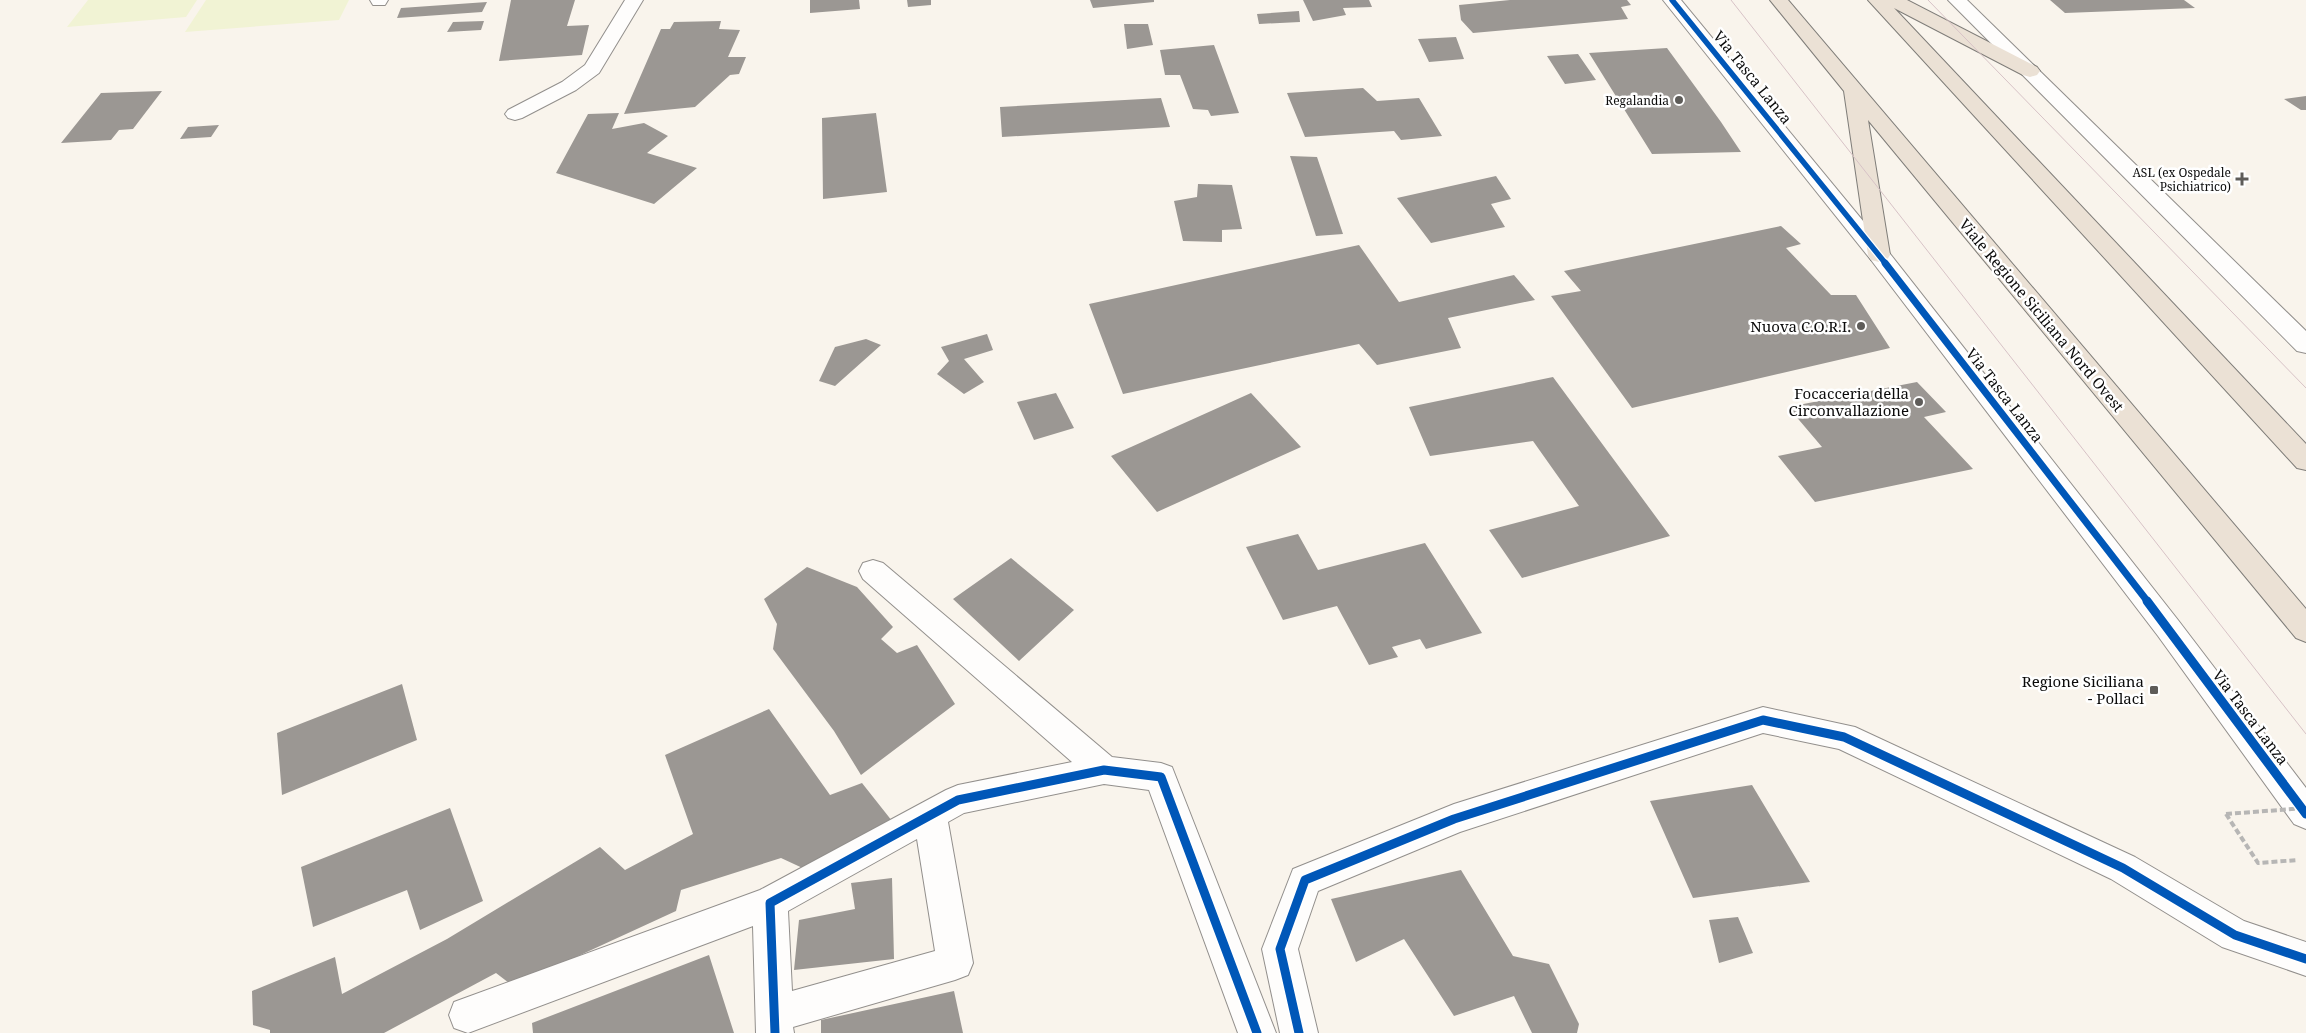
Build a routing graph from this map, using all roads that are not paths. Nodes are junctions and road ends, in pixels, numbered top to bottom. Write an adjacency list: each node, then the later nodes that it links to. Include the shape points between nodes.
1 (634, 0): 9 (street, via 592,68 569,86)
2 (1672, 0): 10 (street, Via Tasca Lanza)
3 (1779, 0): 8 (main road, Viale Regione Siciliana Nord Ovest)
4 (1877, 0): 12 (main road)
5 (1893, 0): 7 (main road)
6 (1957, 0): 7 (street)
7 (2030, 71): 11 (street)
8 (1853, 89): 10 (main road); 14 (main road, Viale Regione Siciliana Nord Ovest)
9 (515, 114)
10 (1879, 255): 16 (street, Via Tasca Lanza, via 2168,628)
11 (2306, 345)
12 (2306, 461)
13 (873, 571): 15 (street)
14 (2306, 630)
15 (1104, 770): 17 (street, via 958,800); 22 (street, via 1161,777)
16 (2306, 814)
17 (930, 815): 18 (street); 21 (street, via 955,963)
18 (770, 903): 20 (street); 21 (street)
19 (2306, 959): 23 (street, via 2235,935 2123,868 1844,737 1763,720 1454,819 1305,880 1280,949)
20 (467, 1015)
21 (775, 1023)
22 (1257, 1033)
23 (1299, 1033)

